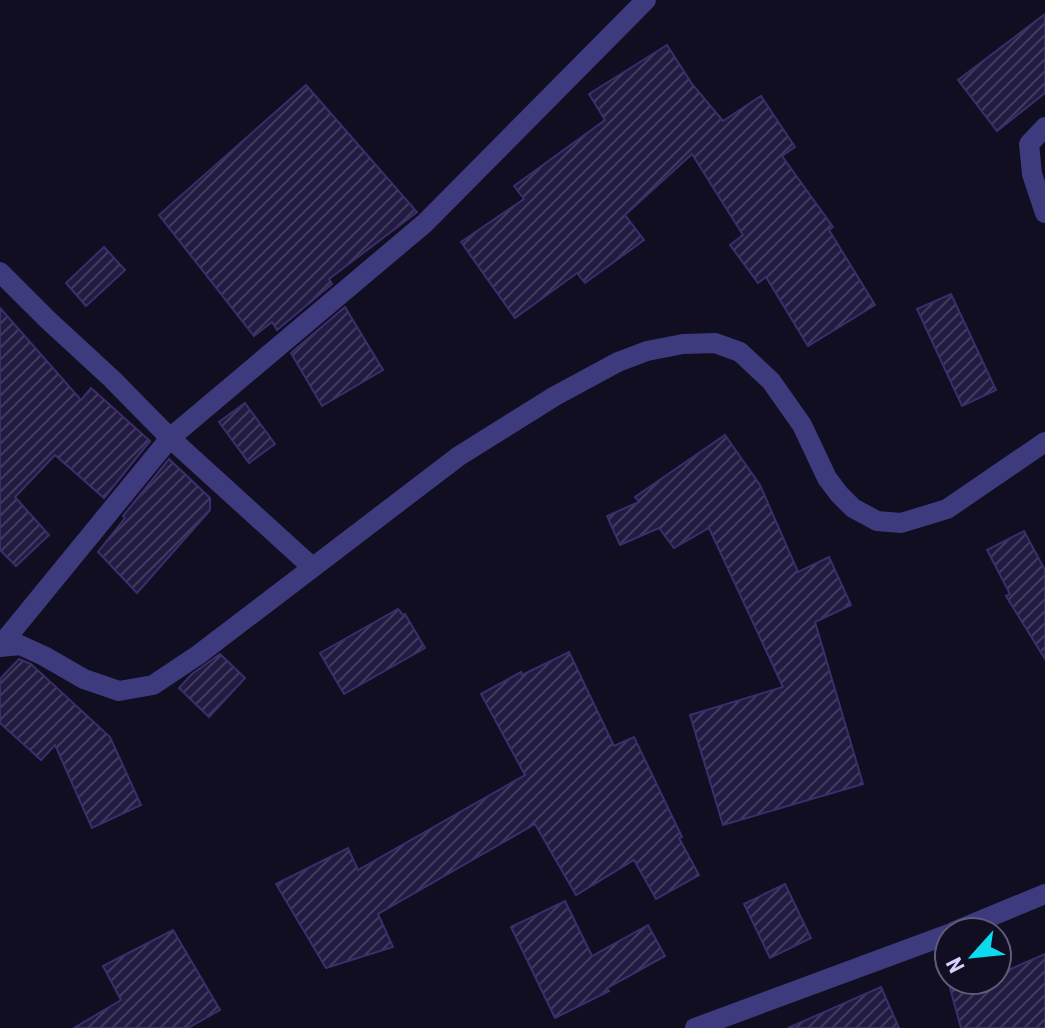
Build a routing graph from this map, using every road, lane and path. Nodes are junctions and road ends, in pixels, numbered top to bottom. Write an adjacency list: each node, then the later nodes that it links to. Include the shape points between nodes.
1 (646, 0): 5 (street, via 425,223)
2 (1045, 127): 3 (street, via 1029,144)
3 (1045, 213)
4 (0, 272): 5 (street)
5 (170, 438): 7 (street); 8 (street)
6 (1045, 442): 7 (street, via 947,509 901,523 877,521 839,494 802,425 771,381 740,352 715,343 683,344 618,362 555,396 459,456)
7 (312, 567): 8 (street, via 153,685 119,691 20,645)
8 (0, 647)
9 (1045, 894): 10 (street)
10 (992, 916)
11 (933, 940): 12 (street)
12 (695, 1028)

